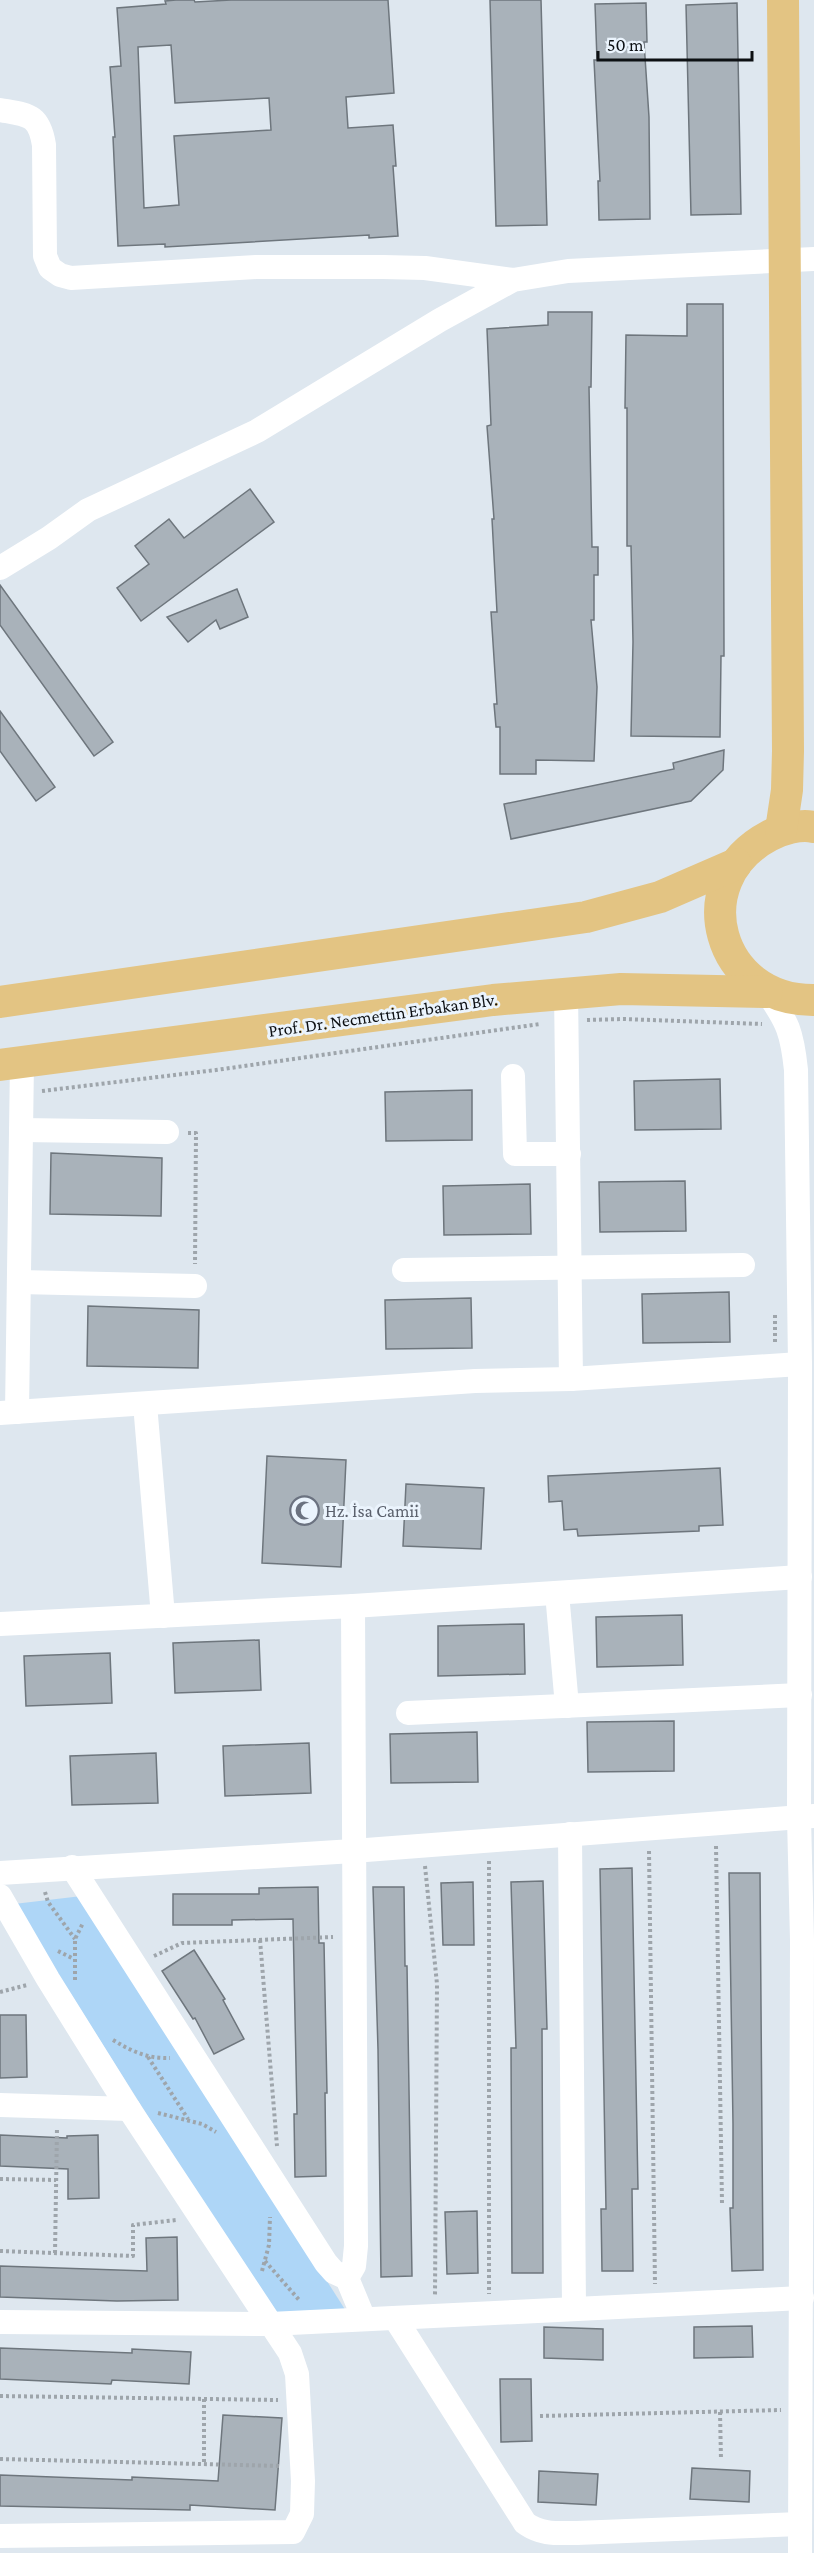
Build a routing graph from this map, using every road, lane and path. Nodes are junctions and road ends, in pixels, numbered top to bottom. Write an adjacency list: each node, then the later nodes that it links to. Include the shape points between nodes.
1 (783, 0): 3 (main road)
2 (0, 110): 4 (street, via 24,114 42,128 45,256 50,268 60,275 90,277 256,267 383,267 425,268)
3 (800, 259): 4 (street, via 568,271); 7 (main road, via 787,790)
4 (513, 280): 5 (street, via 257,431 88,510)
5 (0, 568)
6 (814, 827): 7 (main road)
7 (780, 830): 8 (main road, via 755,843)
8 (736, 864): 9 (main road, via 723,890 720,920 727,949 743,974); 11 (main road, via 660,897 586,917)
9 (767, 992): 10 (main road, via 794,1000); 12 (main road, Prof. Dr. Necmettin Erbakan Blv., via 621,989); 27 (street, via 787,1021 794,1047)
10 (814, 1000)
11 (0, 1002)
12 (566, 1007): 13 (path, via 623,1019); 14 (main road, Prof. Dr. Necmettin Erbakan Blv., via 493,1000); 16 (path, via 216,1070); 19 (street)
13 (766, 1025)
14 (11, 1064): 16 (street)
15 (513, 1076): 19 (street, via 515,1154)
16 (21, 1094): 17 (street)
17 (21, 1130): 18 (street); 20 (street)
18 (167, 1132): 24 (path, via 196,1133)
19 (569, 1154): 22 (street)
20 (10, 1166): 25 (street)
21 (743, 1265): 22 (street)
22 (571, 1269): 23 (street); 29 (street)
23 (404, 1270)
24 (195, 1286): 25 (street)
25 (12, 1291): 31 (street)
26 (775, 1306): 28 (path)
27 (801, 1364): 28 (street); 32 (street)
28 (775, 1366): 29 (street)
29 (571, 1379): 30 (street)
30 (145, 1404): 31 (street); 35 (street)
31 (8, 1412)
32 (800, 1577): 33 (street); 37 (street)
33 (557, 1593): 34 (street); 38 (street)
34 (353, 1606): 35 (street); 44 (street)
35 (163, 1616): 36 (street)
36 (0, 1624)
37 (800, 1695): 38 (street); 40 (street)
38 (567, 1706): 39 (street)
39 (408, 1713)
40 (806, 1817): 41 (street); 76 (street)
41 (570, 1834): 44 (street); 78 (street)
42 (716, 1846): 68 (path)
43 (649, 1850): 77 (path)
44 (353, 1851): 47 (street); 74 (street, via 356,2246 354,2266)
45 (489, 1861): 79 (path)
46 (425, 1865): 80 (path, via 437,1984)
47 (72, 1867): 48 (street); 51 (street)
48 (0, 1873)
49 (45, 1892): 53 (path)
50 (0, 1896): 62 (street)
51 (96, 1904): 53 (path); 55 (street)
52 (340, 1937): 54 (path)
53 (75, 1939): 56 (path)
54 (260, 1940): 55 (path, via 182,1943); 65 (path, via 278,2156)
55 (135, 1965): 58 (street)
56 (76, 1990)
57 (108, 2038): 59 (path)
58 (192, 2054): 59 (path); 65 (street)
59 (148, 2057): 63 (path)
60 (0, 2105): 61 (street)
61 (58, 2107): 62 (street); 67 (path)
62 (129, 2109): 63 (path); 70 (street)
63 (188, 2120): 64 (path)
64 (219, 2134)
65 (267, 2172): 74 (street, via 326,2263)
66 (0, 2179): 67 (path)
67 (56, 2180): 72 (path)
68 (722, 2203)
69 (268, 2206): 73 (path)
70 (200, 2217): 72 (path, via 134,2225 133,2256); 75 (street)
71 (0, 2251): 72 (path)
72 (55, 2253)
73 (265, 2261): 75 (path); 84 (path)
74 (346, 2278): 82 (street)
75 (249, 2292): 85 (street)
76 (802, 2298): 77 (street); 96 (street)
77 (655, 2305): 78 (street)
78 (574, 2308): 79 (street)
79 (489, 2313): 80 (street)
80 (435, 2315): 81 (street)
81 (395, 2318): 82 (street); 96 (street, via 531,2527 545,2533 577,2533)
82 (364, 2319): 84 (street)
83 (0, 2322): 85 (street)
84 (319, 2322): 85 (street)
85 (270, 2324): 88 (street, via 290,2353 297,2374)
86 (0, 2396): 87 (path)
87 (204, 2399): 88 (path); 94 (path)
88 (298, 2401): 95 (street)
89 (785, 2410): 90 (path)
90 (720, 2412): 91 (path); 93 (path)
91 (540, 2416)
92 (0, 2459): 94 (path)
93 (721, 2460)
94 (204, 2464): 95 (path)
95 (302, 2466): 97 (street, via 302,2514 293,2532)
96 (805, 2516): 98 (street)
97 (0, 2536)
98 (800, 2553)

